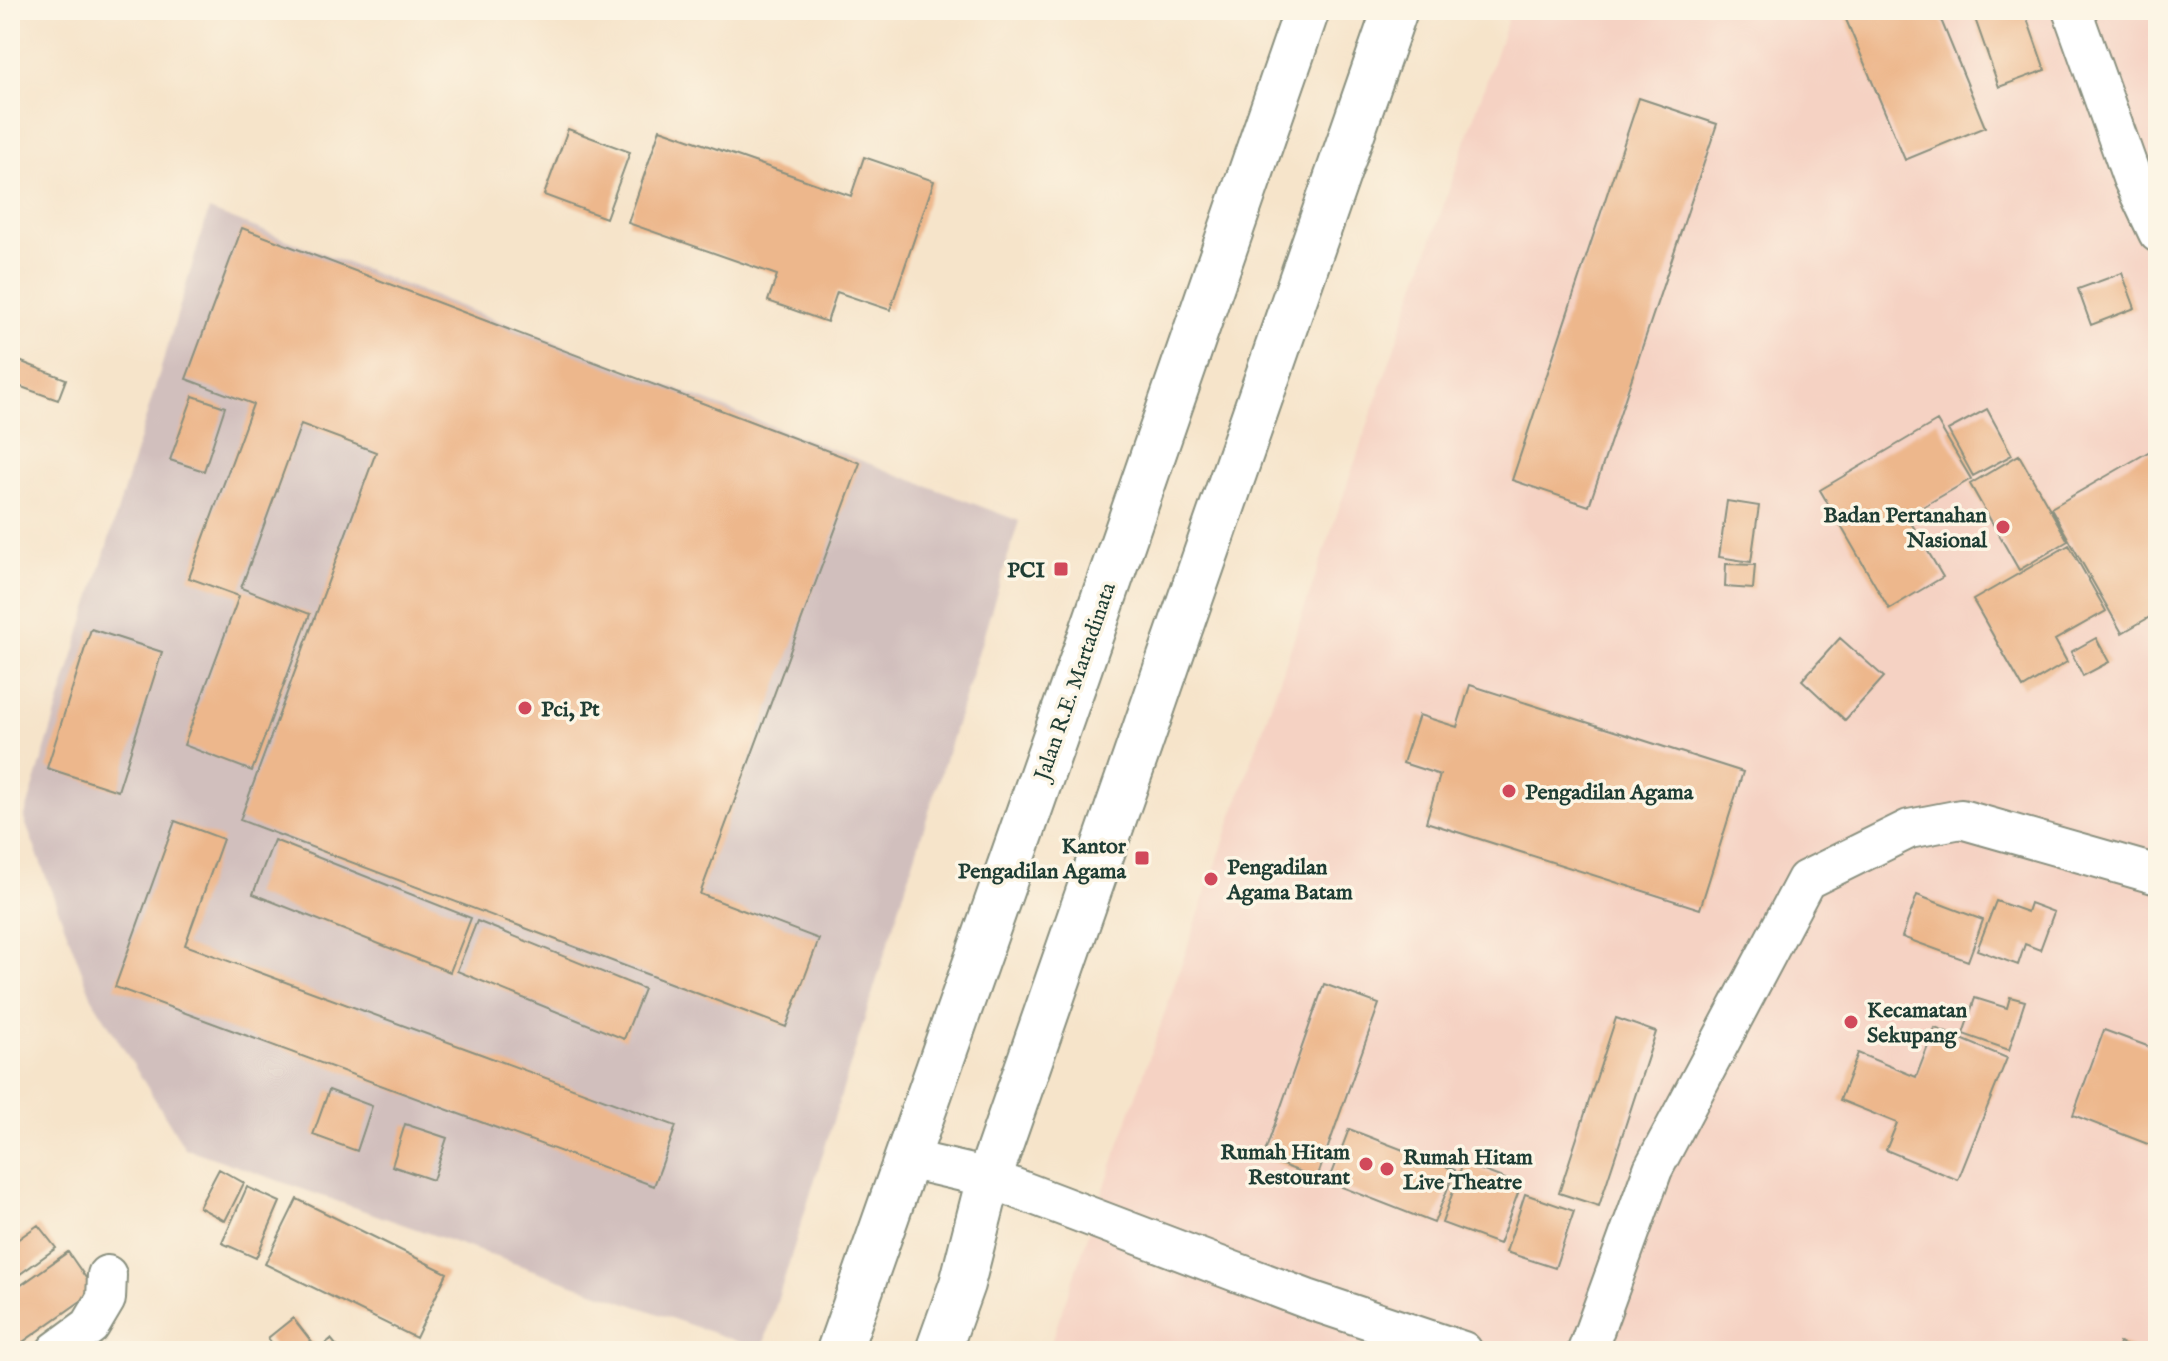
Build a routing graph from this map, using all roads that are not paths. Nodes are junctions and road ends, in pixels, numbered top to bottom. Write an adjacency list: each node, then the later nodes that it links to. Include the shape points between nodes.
1 (1307, 10): 6 (highway, Jalan R.E. Martadinata)
2 (1395, 10): 7 (highway)
3 (2072, 10): 4 (street, via 2132,178)
4 (2158, 233)
5 (2158, 875): 13 (street, via 1961,819 1909,829 1806,880 1653,1169)
6 (907, 1159): 7 (street); 10 (highway, Jalan R.E. Martadinata)
7 (989, 1178): 11 (highway, via 962,1284); 12 (street, via 1307,1299)
8 (107, 1275): 9 (street, via 106,1299 90,1326)
9 (56, 1351)
10 (839, 1351)
11 (938, 1351)
12 (1463, 1351)
13 (1587, 1351)

